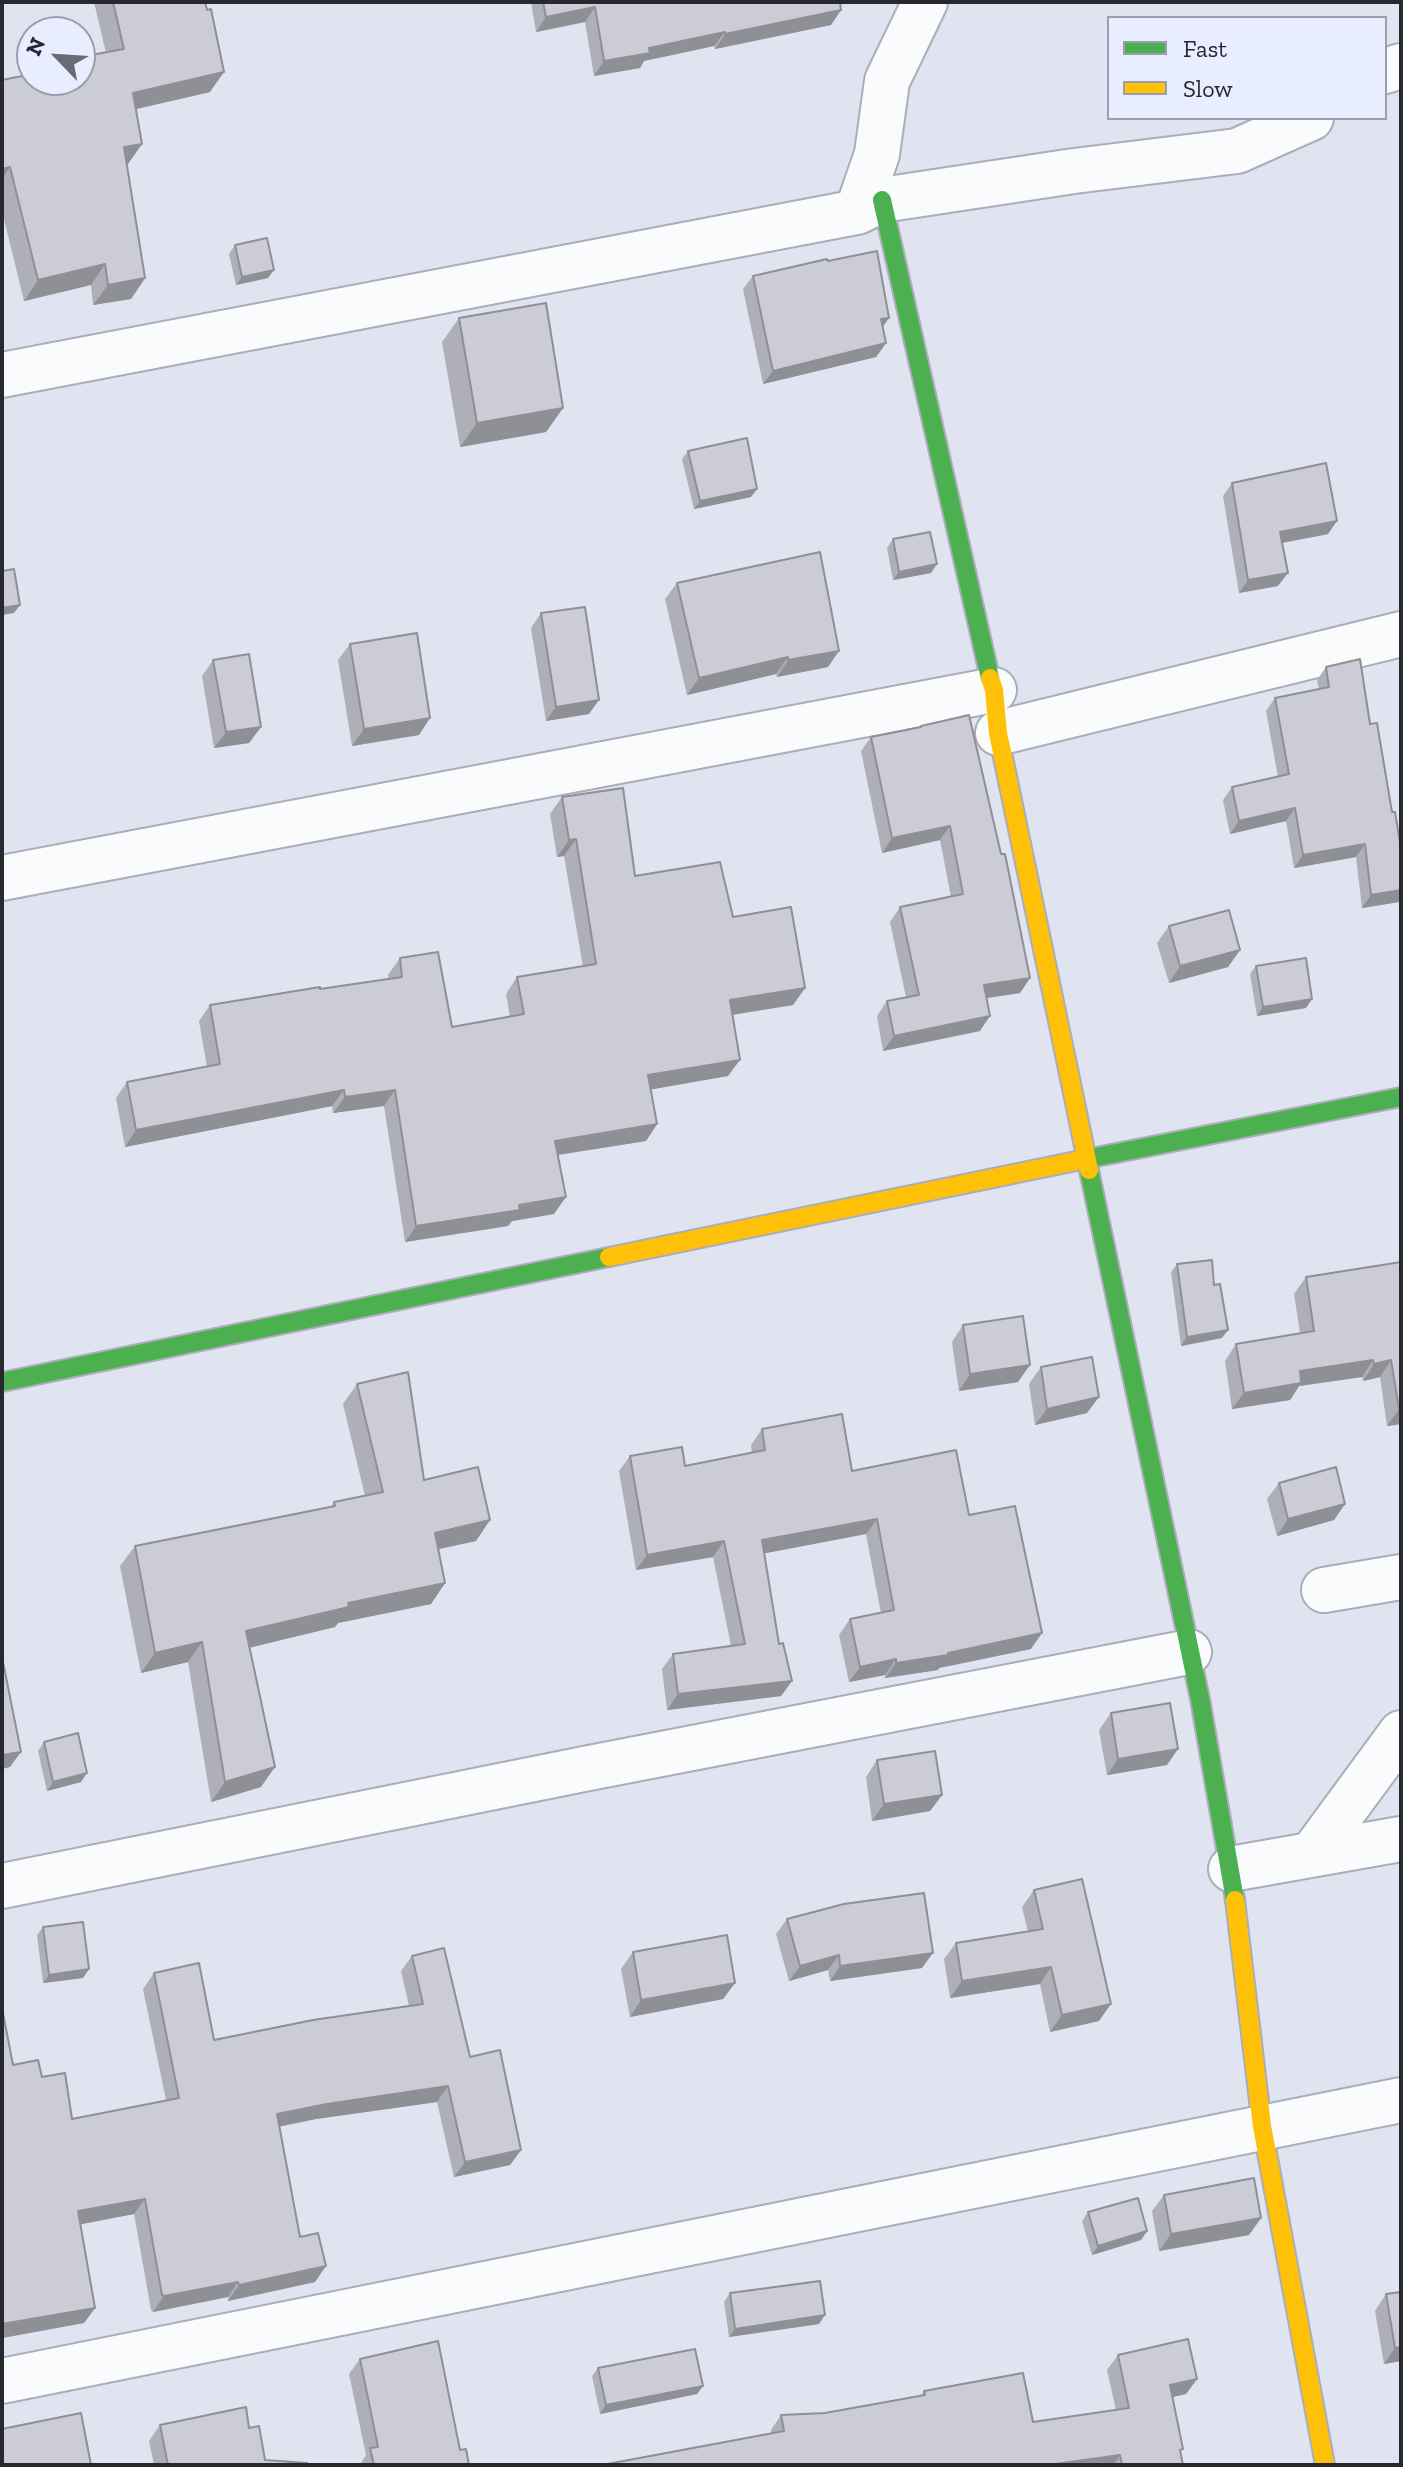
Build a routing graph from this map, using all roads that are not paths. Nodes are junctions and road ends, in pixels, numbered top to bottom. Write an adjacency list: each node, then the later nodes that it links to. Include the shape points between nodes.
1 (925, 2): 3 (street, via 887,81)
2 (1307, 120): 3 (street, via 1237,151 1074,171)
3 (869, 206): 4 (street); 6 (street)
4 (2, 375)
5 (1401, 634): 6 (street)
6 (996, 711): 7 (street); 9 (street)
7 (2, 878)
8 (1401, 1097): 9 (street)
9 (1086, 1157): 10 (street); 13 (street)
10 (2, 1382)
11 (1401, 1577): 12 (street)
12 (1324, 1590)
13 (1189, 1652): 17 (street); 18 (street)
14 (1401, 1733): 16 (street)
15 (1401, 1839): 16 (street)
16 (1312, 1854): 17 (street)
17 (1231, 1869): 20 (street)
18 (2, 1886)
19 (1401, 2100): 20 (street)
20 (1262, 2126): 21 (street); 22 (street)
21 (2, 2381)
22 (1325, 2465)

